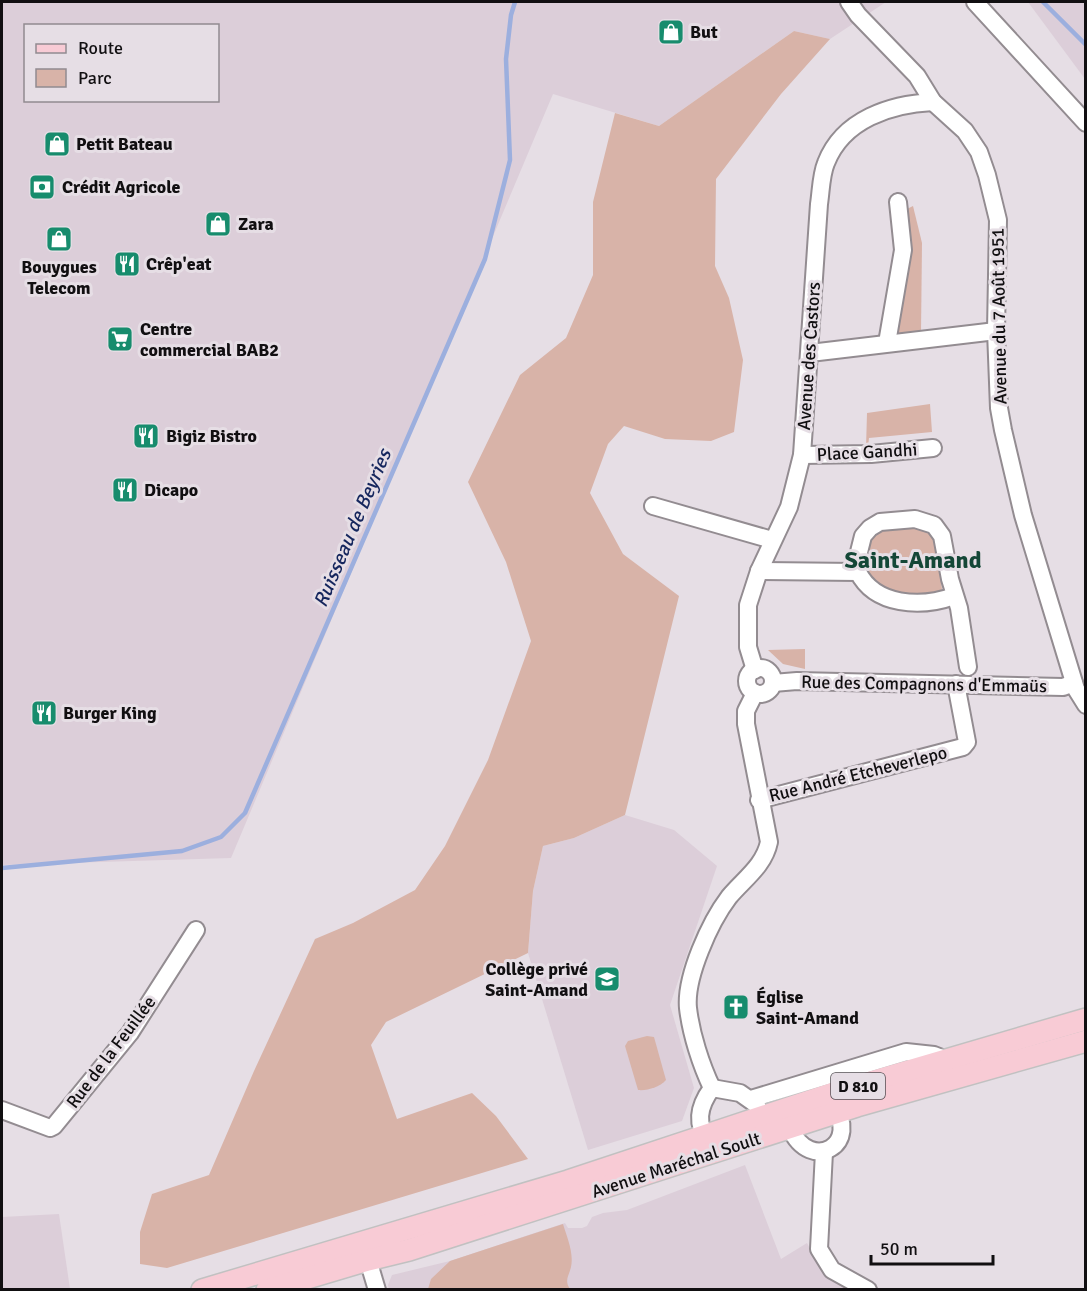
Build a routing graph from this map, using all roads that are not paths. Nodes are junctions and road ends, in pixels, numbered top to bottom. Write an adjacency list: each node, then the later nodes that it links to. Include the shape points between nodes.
1 (849, 2): 3 (street, Avenue du 7 Août 1951, via 917,76)
2 (975, 2): 4 (street)
3 (933, 102): 6 (street, Avenue du 7 Août 1951, via 965,130 979,152 990,185 998,220); 8 (street, Avenue des Castors, via 891,109 849,128 826,164 819,204)
4 (1086, 123)
5 (898, 202): 7 (street, via 903,250)
6 (996, 331): 7 (street); 19 (street, Avenue du 7 Août 1951, via 1003,430 1023,515)
7 (887, 344): 8 (street)
8 (810, 354): 10 (street, Avenue des Castors)
9 (933, 448): 10 (street, Place Gandhi)
10 (802, 455): 12 (street, Avenue des Castors, via 789,507)
11 (653, 507): 12 (street)
12 (772, 540): 13 (street, Avenue des Castors)
13 (759, 571): 14 (street); 17 (street, Avenue des Castors, via 748,605 747,626 747,646)
14 (858, 572): 15 (street, via 863,582 889,600 936,602); 15 (street, via 863,536 870,528 880,522 915,519 934,525 942,536)
15 (954, 596): 16 (street)
16 (968, 667)
17 (755, 669): 18 (street, via 770,672); 21 (street, via 747,681)
18 (773, 683): 20 (street, Rue des Compagnons d'Emmaüs); 21 (street, via 767,693)
19 (1074, 683): 20 (street, Rue des Compagnons d'Emmaüs, via 1063,687); 22 (street, Avenue du 7 Août 1951)
20 (956, 684): 23 (street, Rue André Etcheverlepo, via 967,742 963,747)
21 (755, 693): 23 (street, via 746,711)
22 (1086, 705)
23 (759, 800): 28 (street, via 769,842 765,857 717,915 691,982 690,1018)
24 (196, 930): 31 (street, Rue de la Feuillée, via 130,1033 54,1126 50,1128)
25 (1086, 1020): 27 (main road, D 810)
26 (1086, 1041): 30 (main road, Avenue Maréchal Soult / D 810)
27 (947, 1060): 29 (street, via 906,1052); 30 (main road, D 810)
28 (712, 1088): 29 (street); 34 (street, via 700,1106 700,1118)
29 (751, 1099): 32 (street)
30 (831, 1104): 32 (main road, D 810); 33 (main road, Avenue Maréchal Soult / D 810); 35 (street, via 842,1132 836,1144)
31 (2, 1110)
32 (767, 1115): 34 (main road, D 810)
33 (790, 1128): 34 (main road, Avenue Maréchal Soult / D 810); 35 (street, via 802,1146)
34 (710, 1144): 36 (main road, Avenue Maréchal Soult / D 810, via 420,1247); 37 (main road, D 810, via 568,1181)
35 (824, 1152): 40 (street, via 819,1249 832,1270)
36 (368, 1260): 38 (main road, Avenue Maréchal Soult / D 810); 39 (street)
37 (202, 1290)
38 (267, 1290)
39 (376, 1290)
40 (868, 1290)

